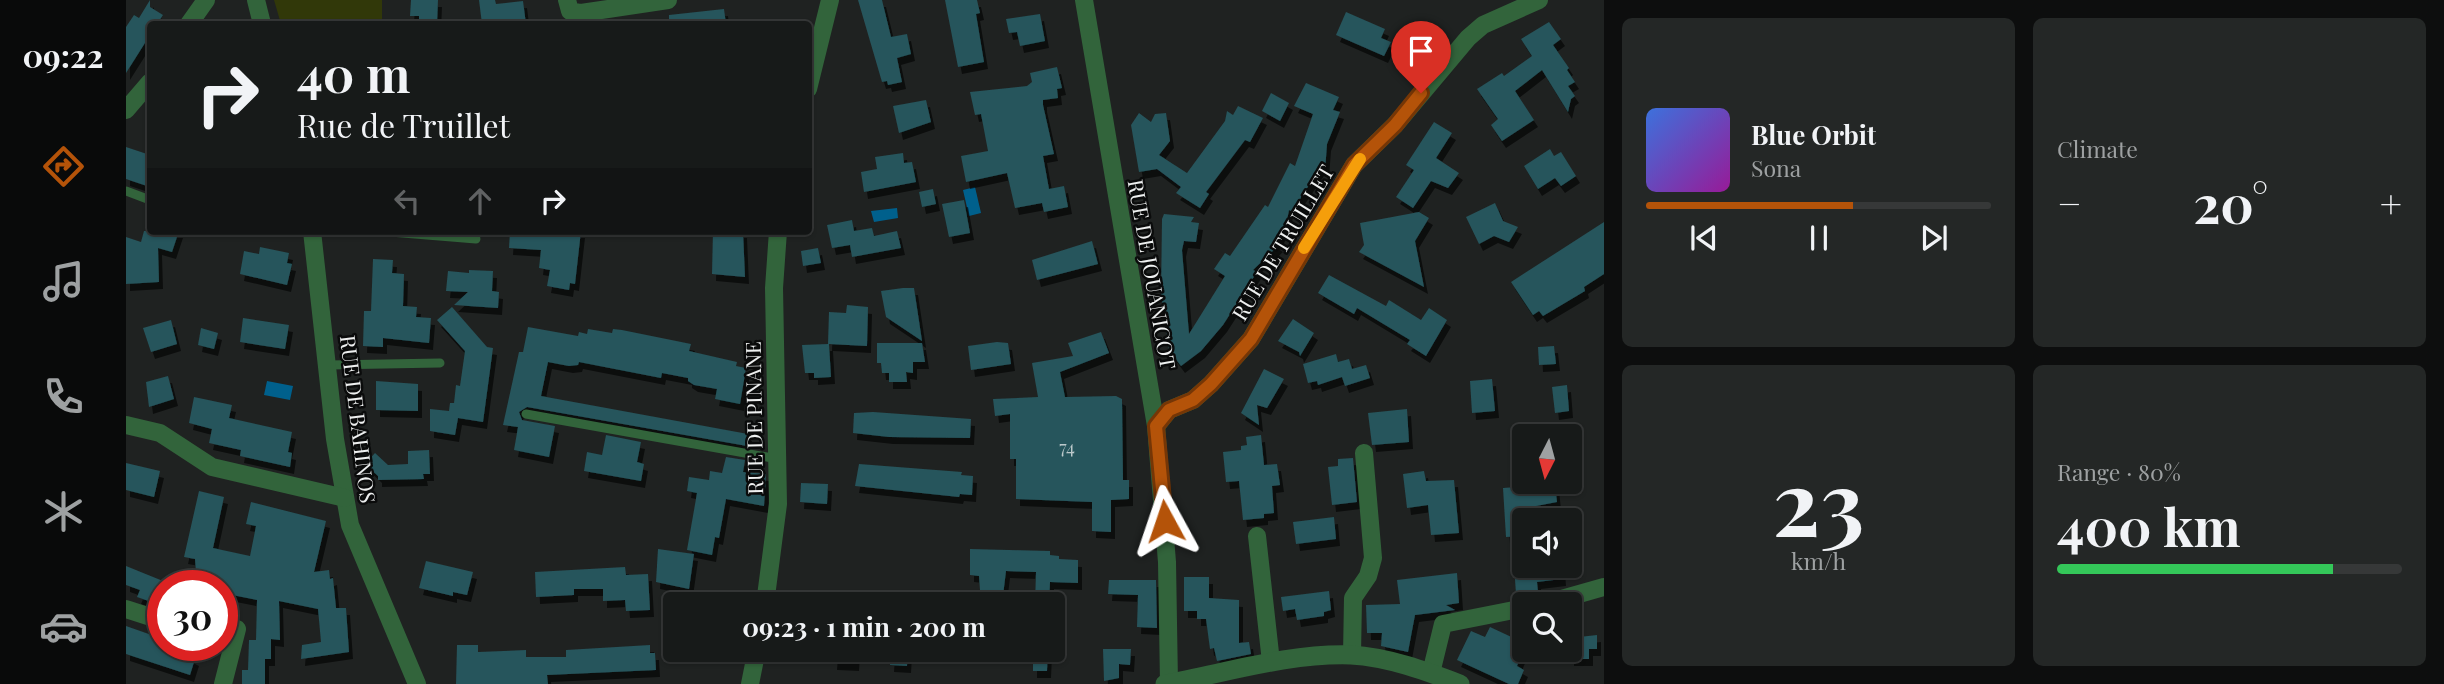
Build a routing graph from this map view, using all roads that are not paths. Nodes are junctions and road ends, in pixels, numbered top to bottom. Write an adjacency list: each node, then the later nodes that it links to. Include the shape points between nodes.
1 (206, 0): 8 (street)
2 (256, 0): 9 (street)
3 (567, 0): 4 (street, via 570,11 581,13)
4 (668, 0)
5 (830, 0): 10 (street)
6 (1084, 0): 23 (street, RUE DE JOUANICOT)
7 (1539, 0): 23 (street, RUE DE TRUILLET, via 1483,25 1468,38 1395,125 1354,165 1251,339 1211,384 1193,400 1169,410)
8 (191, 21)
9 (261, 21)
10 (812, 73)
11 (147, 86): 12 (street)
12 (126, 110)
13 (126, 191): 14 (lane)
14 (147, 199)
15 (312, 235): 20 (street, RUE DE BAHINOS)
16 (427, 235): 18 (lane)
17 (778, 235): 25 (street, RUE DE PINANE, via 774,288)
18 (476, 239)
19 (440, 363): 20 (lane)
20 (328, 365): 26 (street, RUE DE BAHINOS)
21 (526, 414): 25 (lane)
22 (126, 425): 26 (street, via 160,433 212,467)
23 (1156, 426): 42 (street, RUE DE JOUANICOT, via 1166,537)
24 (1364, 453): 34 (street, via 1373,558 1368,576 1353,598)
25 (779, 459): 29 (street, RUE DE PINANE)
26 (345, 498): 40 (street, RUE DE BAHINOS, via 363,560)
27 (1257, 536): 37 (street)
28 (1604, 587): 30 (street)
29 (767, 592)
30 (1582, 593)
31 (126, 609): 33 (street)
32 (1512, 610): 38 (street, via 1443,624)
33 (147, 616)
34 (1352, 655): 37 (street); 38 (street)
35 (229, 661): 39 (street)
36 (754, 662): 41 (street)
37 (1271, 662): 42 (street)
38 (1431, 673): 43 (street)
39 (223, 684)
40 (417, 684)
41 (750, 684)
42 (1167, 684)
43 (1460, 684)

